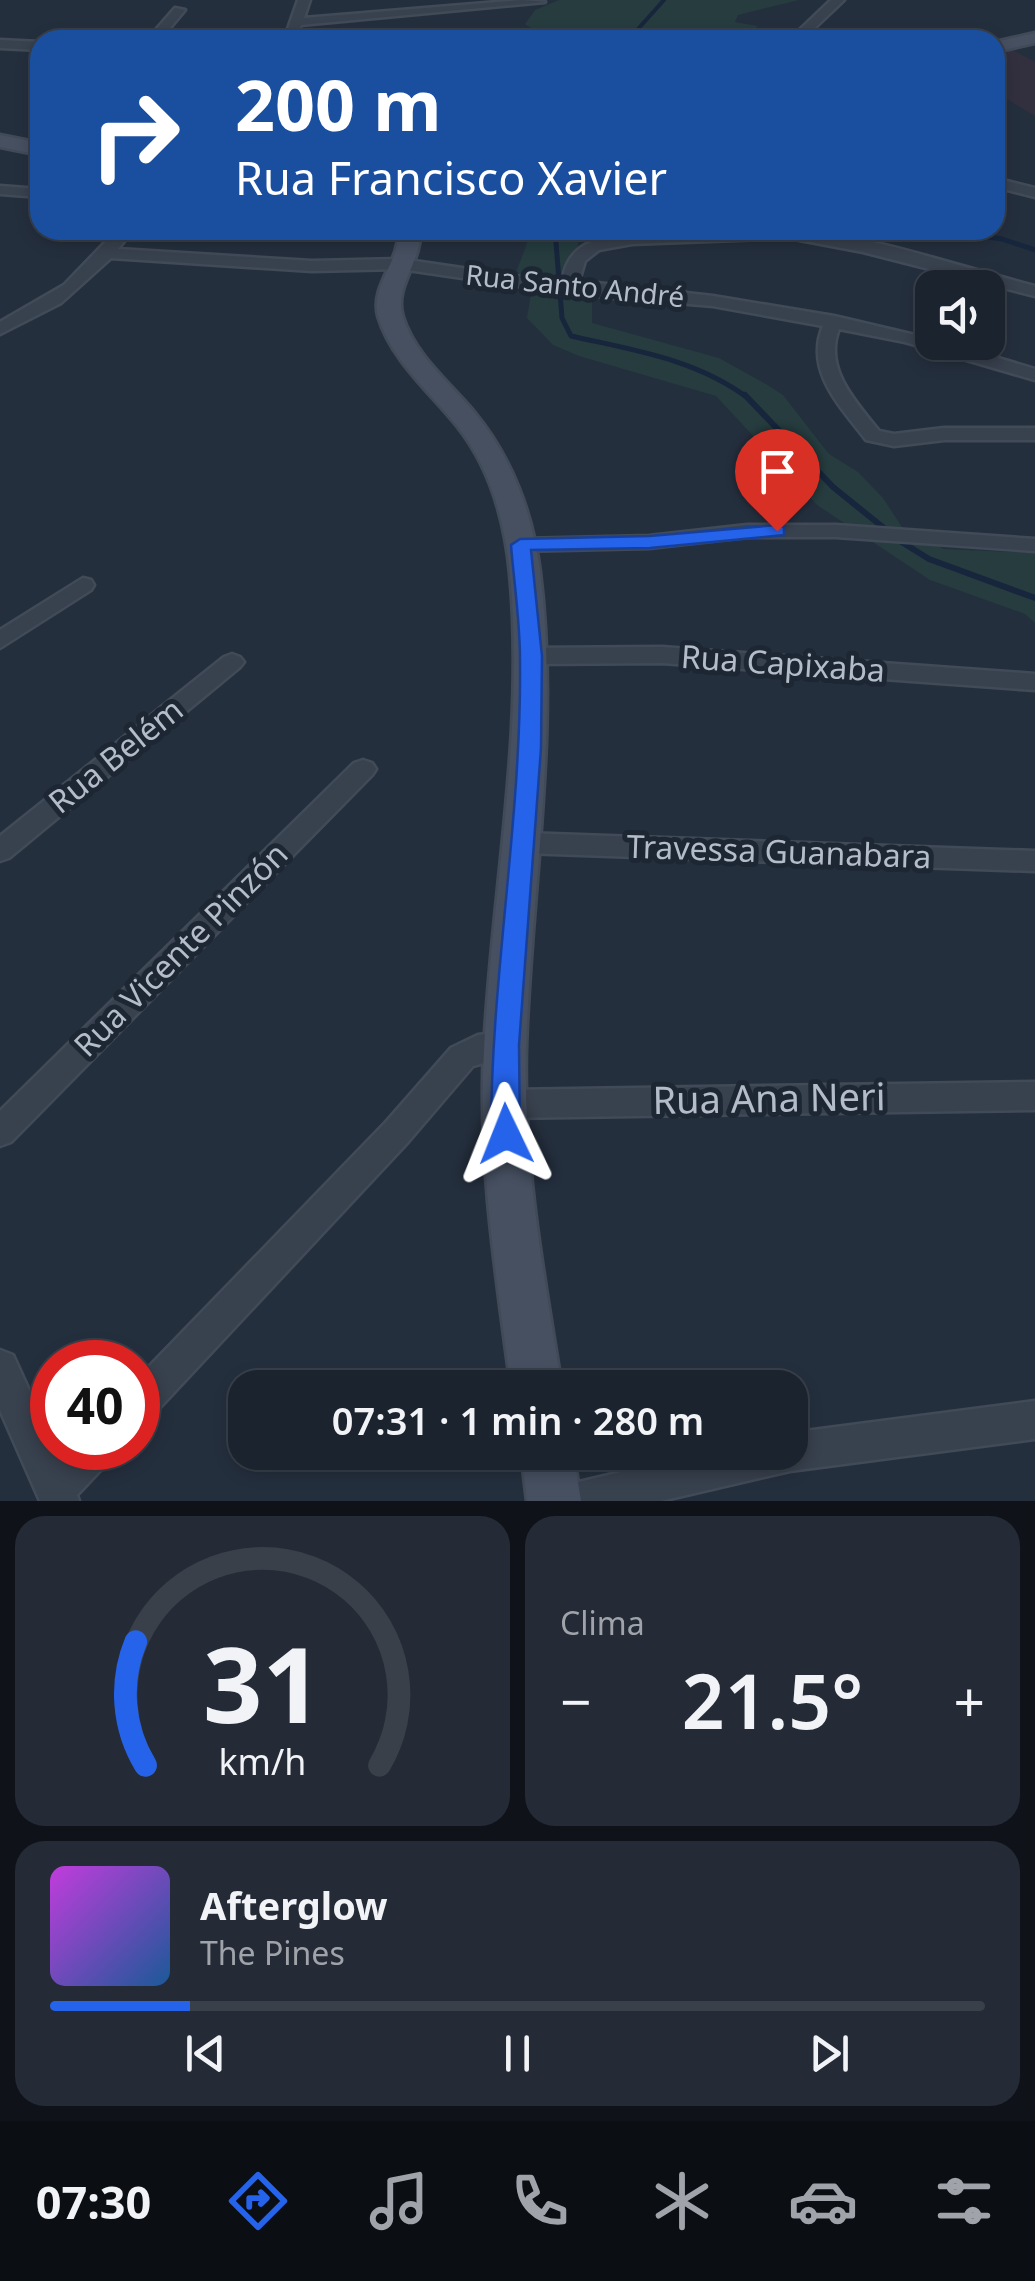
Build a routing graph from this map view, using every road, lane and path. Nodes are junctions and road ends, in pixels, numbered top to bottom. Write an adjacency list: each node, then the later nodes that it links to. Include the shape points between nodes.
1 (304, 0): 5 (street)
2 (838, 0): 8 (street)
3 (539, 2): 5 (street)
4 (179, 10): 6 (street)
5 (299, 22): 7 (street)
6 (162, 30)
7 (295, 30)
8 (806, 30)
9 (1035, 38): 11 (street)
10 (0, 44): 12 (street)
11 (1005, 45)
12 (30, 46)
13 (0, 142): 14 (street)
14 (30, 147)
15 (1005, 185): 18 (street)
16 (0, 190): 17 (street)
17 (30, 192)
18 (1035, 193)
19 (118, 240): 23 (street)
20 (651, 240): 24 (street, via 604,243 580,258 570,271)
21 (828, 240): 25 (street)
22 (405, 247): 23 (street, Rua Santo André, via 312,266); 24 (street, Rua Santo André); 30 (street, via 388,294 390,315 497,468)
23 (108, 253): 27 (street, via 70,292)
24 (576, 290): 26 (street, Rua Santo André, via 713,301)
25 (1035, 291)
26 (834, 322): 28 (street, Rua Santo André, via 908,336); 29 (street, via 824,342 825,365 873,436)
27 (0, 329)
28 (1035, 375)
29 (1035, 434)
30 (520, 545): 31 (street, via 650,542 747,531); 34 (street)
31 (1035, 545)
32 (83, 585): 33 (street)
33 (0, 641)
34 (531, 656): 36 (street, Rua Capixaba, via 662,655); 38 (street)
35 (232, 662): 39 (street, Rua Belém)
36 (1035, 682)
37 (363, 768): 44 (street, Rua Vicente Pinzón)
38 (524, 843): 40 (street, Travessa Guanabara); 41 (street)
39 (0, 850)
40 (1035, 861)
41 (505, 1045): 43 (street); 47 (street, via 462,1057)
42 (1035, 1096): 43 (street, Rua Ana Neri)
43 (503, 1104): 46 (street)
44 (0, 1132)
45 (0, 1368): 53 (street)
46 (534, 1370)
47 (160, 1381)
48 (1035, 1420): 49 (street)
49 (808, 1450)
50 (78, 1470): 53 (street)
51 (550, 1470): 54 (street)
52 (712, 1470): 55 (street)
53 (57, 1496)
54 (554, 1501)
55 (579, 1501)

